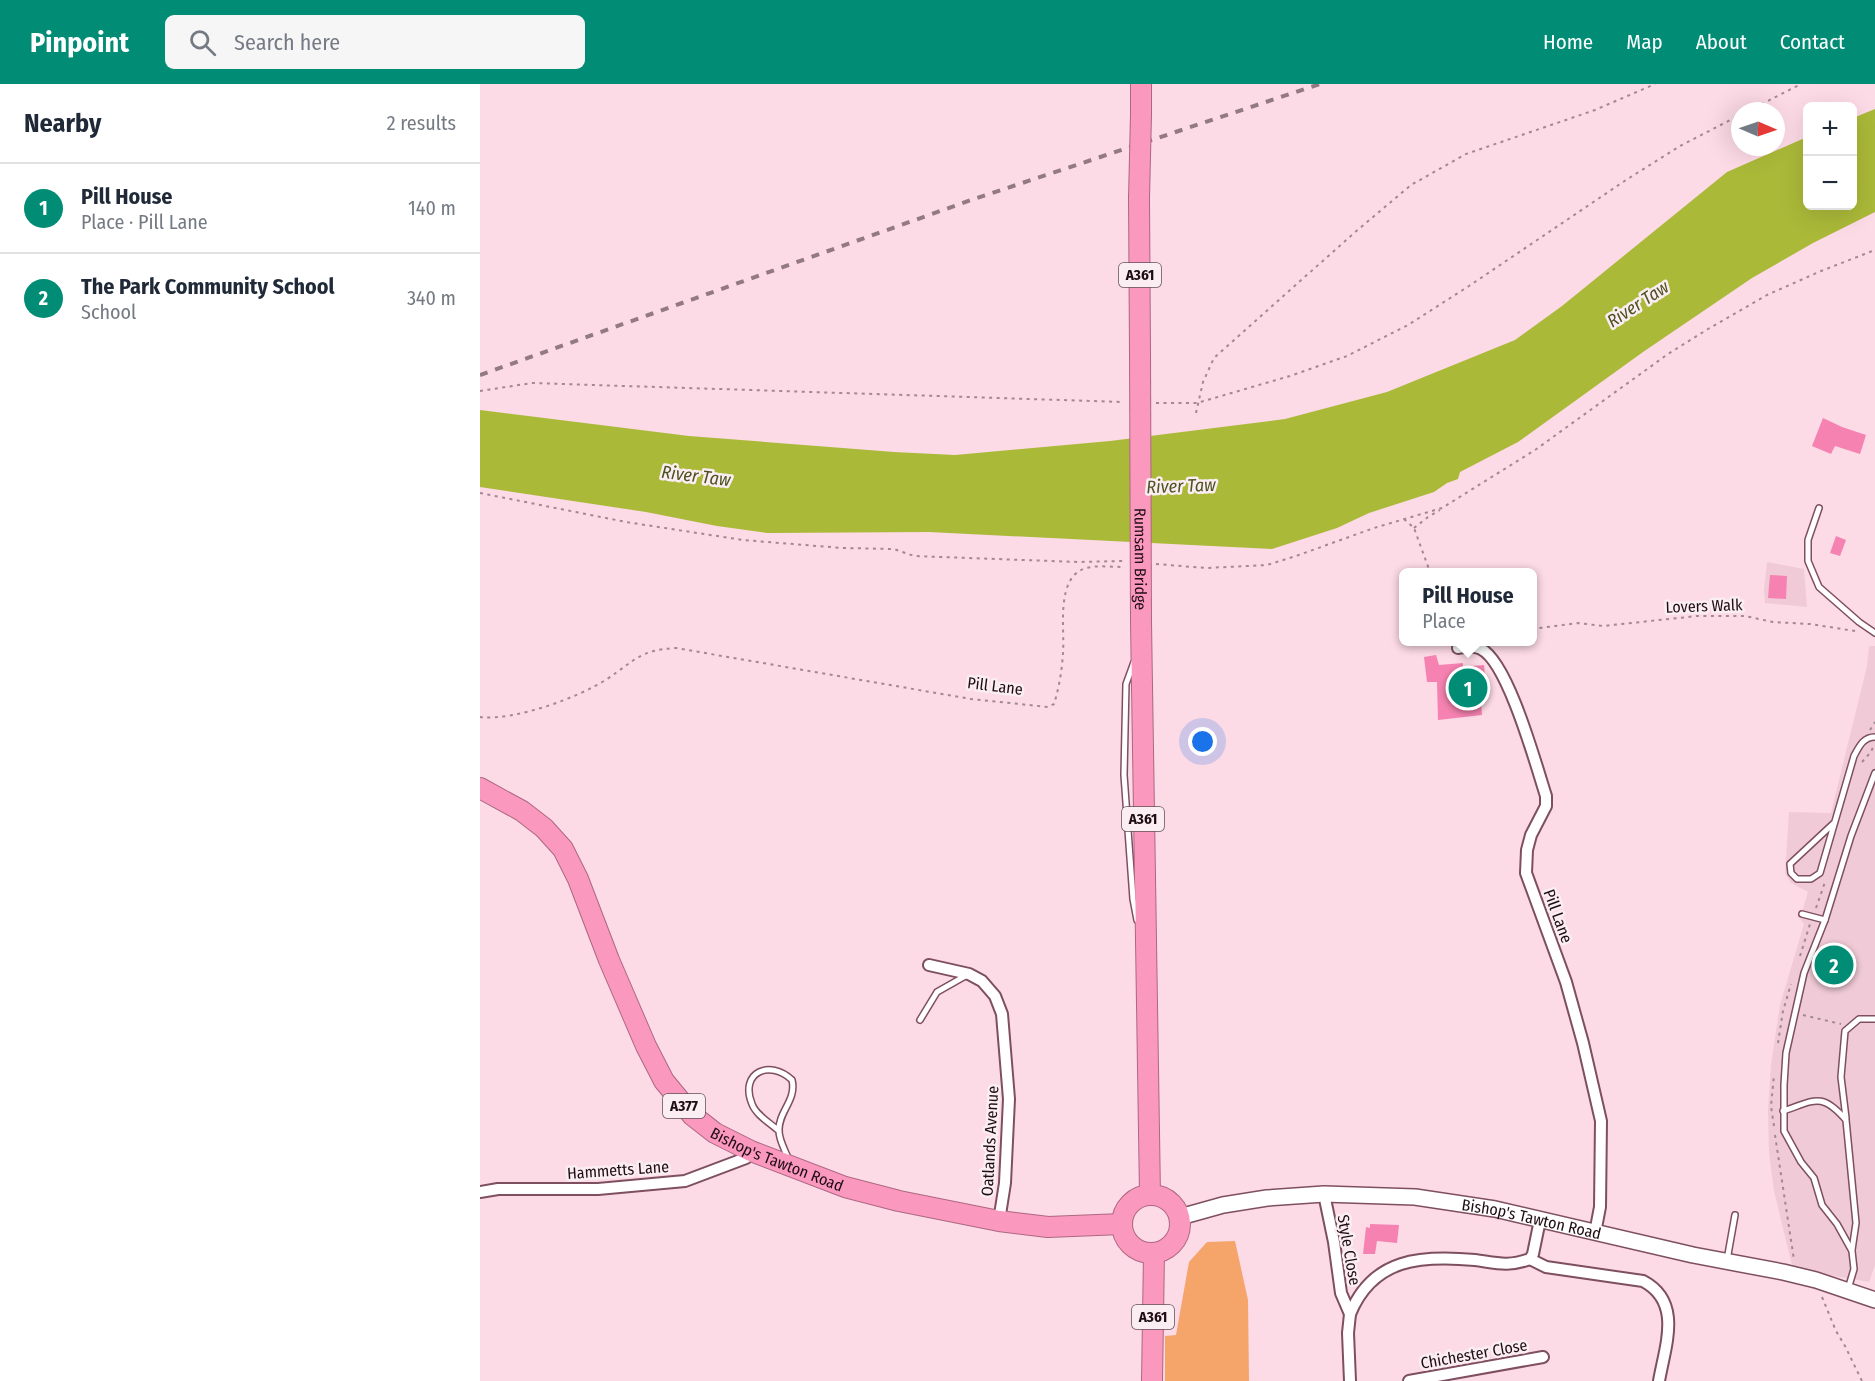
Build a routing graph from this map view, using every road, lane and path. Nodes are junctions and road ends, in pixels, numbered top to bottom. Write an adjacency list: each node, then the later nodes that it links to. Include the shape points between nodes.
1 (1141, 84): 45 (highway, Rumsam Bridge / A361, bridge, via 1141,622)
2 (1655, 84): 10 (path, via 1595,110 1466,154 1411,185 1214,358)
3 (1801, 84): 4 (path)
4 (1766, 102)
5 (1731, 120): 10 (path, via 1680,146 1408,325 1347,356)
6 (1875, 250): 13 (path, via 1767,295 1708,329 1535,450)
7 (480, 392): 8 (path, via 532,383)
8 (1130, 402)
9 (1152, 403): 10 (path)
10 (1197, 404): 11 (path)
11 (1196, 413)
12 (480, 493): 17 (path, via 743,540 894,549 914,556)
13 (1442, 508): 15 (path); 16 (path)
14 (1819, 508): 23 (lane, via 1808,540 1808,561 1819,587)
15 (1404, 519): 16 (path); 18 (path, via 1267,565 1206,568)
16 (1414, 528): 20 (path)
17 (1127, 561)
18 (1149, 564)
19 (1127, 567): 25 (path, Pill Lane, via 1085,569 1067,589 1059,682 1054,704 1048,707 971,699 676,648 643,653 605,680 522,714)
20 (1428, 568)
21 (1537, 628): 22 (path, Lovers Walk, via 1578,623 1603,626 1697,616 1745,616)
22 (1864, 632)
23 (1875, 633)
24 (1458, 648): 51 (street, Pill Lane, via 1478,647 1495,664 1518,711 1546,796 1546,806 1527,850 1526,873 1566,982 1601,1122 1600,1207)
25 (480, 717)
26 (1875, 737): 29 (lane, via 1866,739 1854,756)
27 (1875, 773): 31 (lane)
28 (480, 788): 41 (highway, Bishop's Tawton Road / A377, via 522,811 563,849 664,1081 692,1115)
29 (1834, 823): 29 (lane, via 1820,873 1811,879 1797,879 1790,864)
30 (1802, 914): 31 (lane)
31 (1825, 920): 34 (lane, via 1804,973)
32 (929, 965): 33 (street, Oatlands Avenue)
33 (969, 974): 36 (lane, via 938,992); 49 (street, Oatlands Avenue, via 982,981 995,996 1002,1014 1009,1100)
34 (1794, 1014): 37 (path, via 1840,1023); 38 (lane, via 1786,1053)
35 (1875, 1019): 37 (lane, via 1859,1020)
36 (920, 1020)
37 (1845, 1031): 39 (lane, via 1841,1077)
38 (1783, 1111): 39 (lane, via 1802,1103 1824,1101); 52 (lane, via 1784,1131 1814,1178 1822,1205)
39 (1846, 1120): 52 (lane, via 1856,1223)
40 (779, 1131): 40 (lane, via 752,1103 751,1078 760,1071 773,1070 792,1080 793,1092); 42 (lane)
41 (751, 1151): 42 (highway, Bishop's Tawton Road / A377); 43 (street, Hammetts Lane, via 746,1158 685,1181 598,1189)
42 (792, 1167): 49 (highway, Bishop's Tawton Road / A377, via 845,1187)
43 (480, 1192)
44 (1324, 1194): 47 (main road, Bishop's Tawton Road, via 1223,1205); 48 (main road, Bishop's Tawton Road, via 1415,1197); 59 (street, Style Close, via 1341,1293)
45 (1149, 1195): 47 (highway, via 1172,1203); 50 (highway, via 1133,1201)
46 (1735, 1215): 55 (lane)
47 (1180, 1217): 53 (highway, via 1178,1237 1164,1251)
48 (1540, 1220): 51 (main road, Bishop's Tawton Road); 54 (street)
49 (999, 1221): 50 (highway, Bishop's Tawton Road / A377, via 1048,1227)
50 (1122, 1224): 53 (highway, via 1128,1242 1145,1253)
51 (1595, 1233): 55 (main road, Bishop's Tawton Road)
52 (1852, 1251): 57 (lane, via 1854,1269)
53 (1154, 1253): 61 (highway, A361)
54 (1530, 1259): 59 (street, via 1507,1264 1432,1258 1409,1261 1377,1276 1360,1293); 64 (street, via 1546,1267 1644,1281 1656,1290 1665,1302 1669,1318)
55 (1727, 1261): 57 (main road, Bishop's Tawton Road, via 1816,1280)
56 (1820, 1291): 65 (path)
57 (1847, 1291): 58 (main road, Bishop's Tawton Road)
58 (1875, 1300)
59 (1350, 1314): 62 (street, Style Close)
60 (1544, 1357): 63 (street, Chichester Close)
61 (1152, 1381)
62 (1350, 1381)
63 (1409, 1381)
64 (1659, 1381)
65 (1862, 1381)

